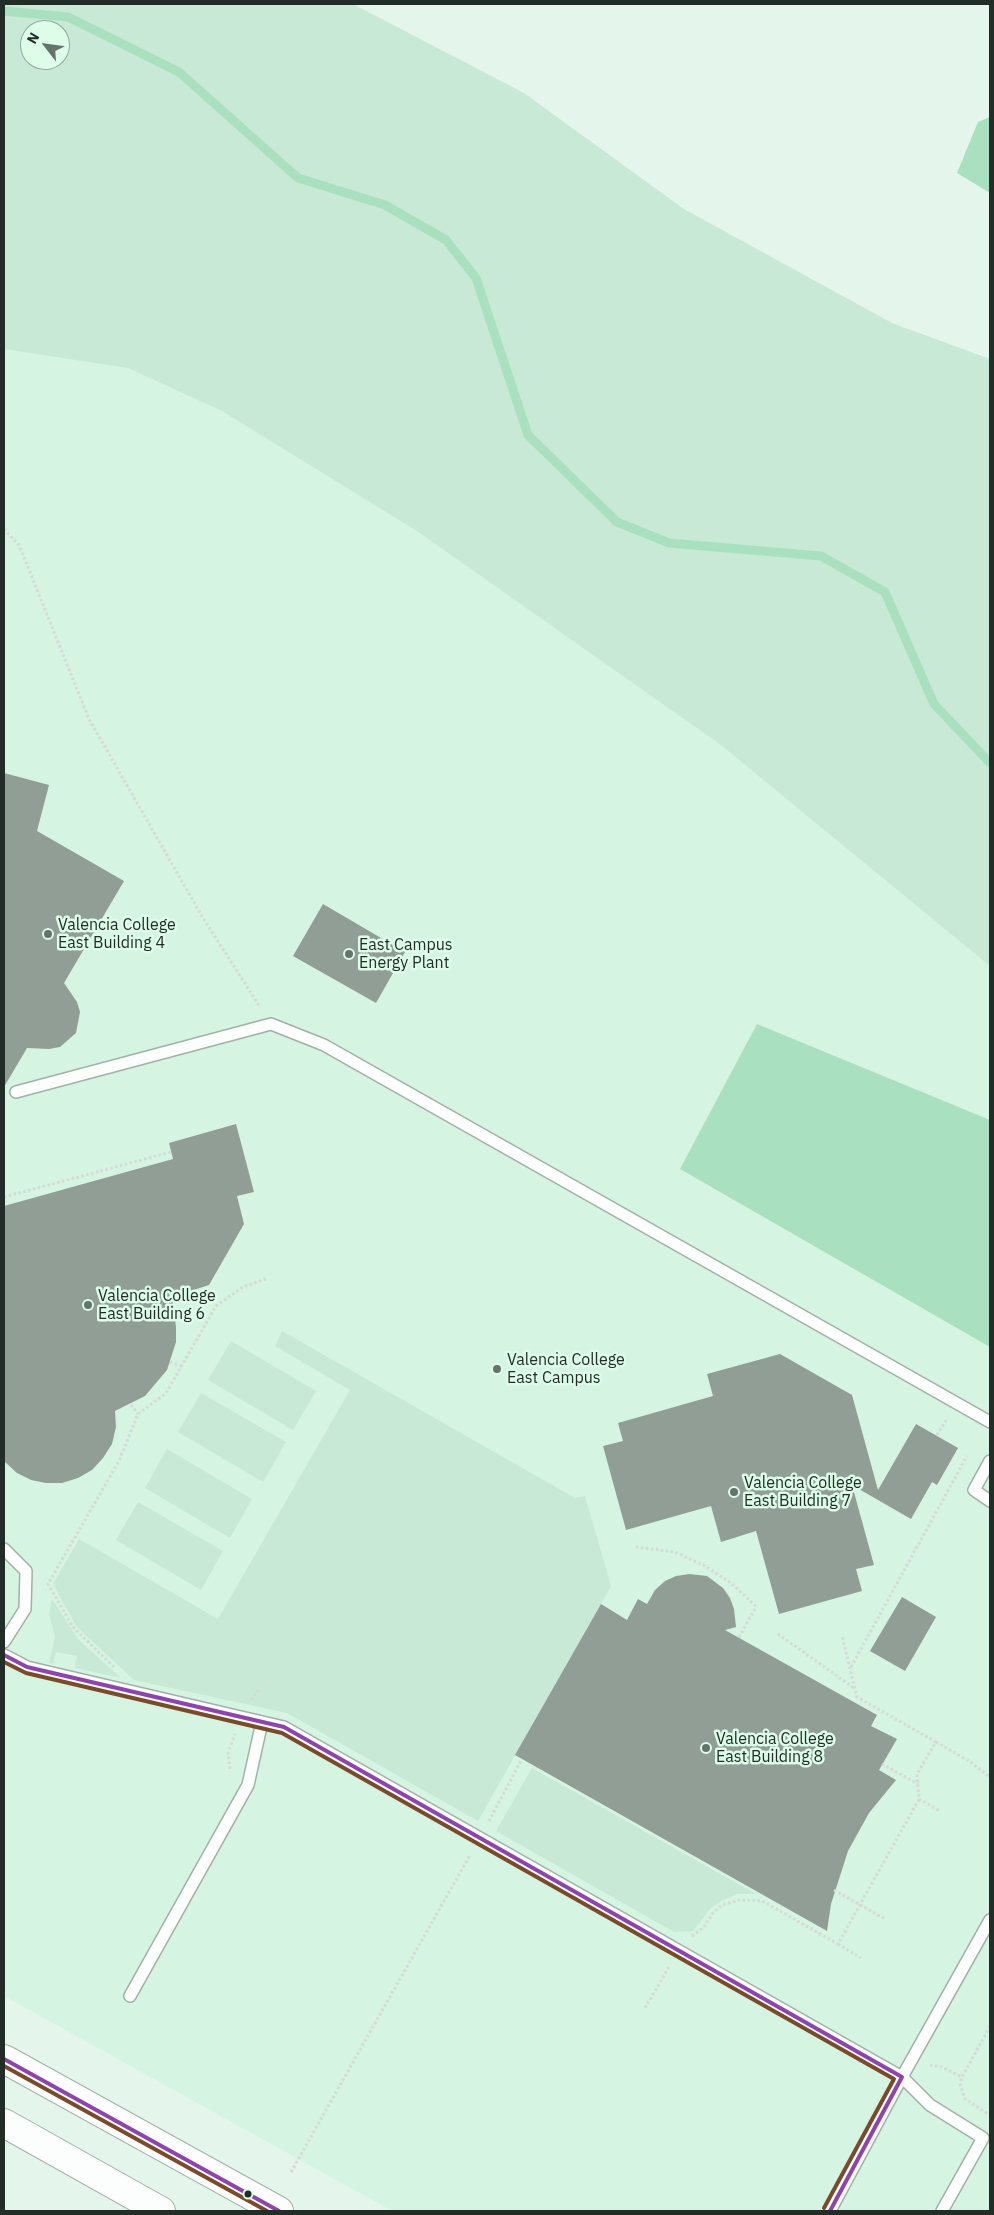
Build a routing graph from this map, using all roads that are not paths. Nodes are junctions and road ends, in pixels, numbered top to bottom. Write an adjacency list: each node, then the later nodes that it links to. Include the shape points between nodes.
1 (16, 1092): 2 (lane, via 271,1024 324,1045)
2 (990, 1422)
3 (990, 1461): 4 (lane, via 974,1490)
4 (990, 1501)
5 (4, 1549): 6 (lane, via 26,1571 25,1609)
6 (4, 1642)
7 (4, 1655): 8 (lane, via 27,1668)
8 (262, 1722): 10 (lane, via 248,1785); 12 (lane, via 284,1727)
9 (990, 1920): 12 (lane)
10 (130, 1996)
11 (4, 2061): 16 (street)
12 (902, 2077): 14 (lane, via 930,2105); 17 (lane)
13 (4, 2123): 15 (street)
14 (987, 2140): 18 (lane)
15 (161, 2211)
16 (279, 2211)
17 (830, 2211)
18 (942, 2211)

